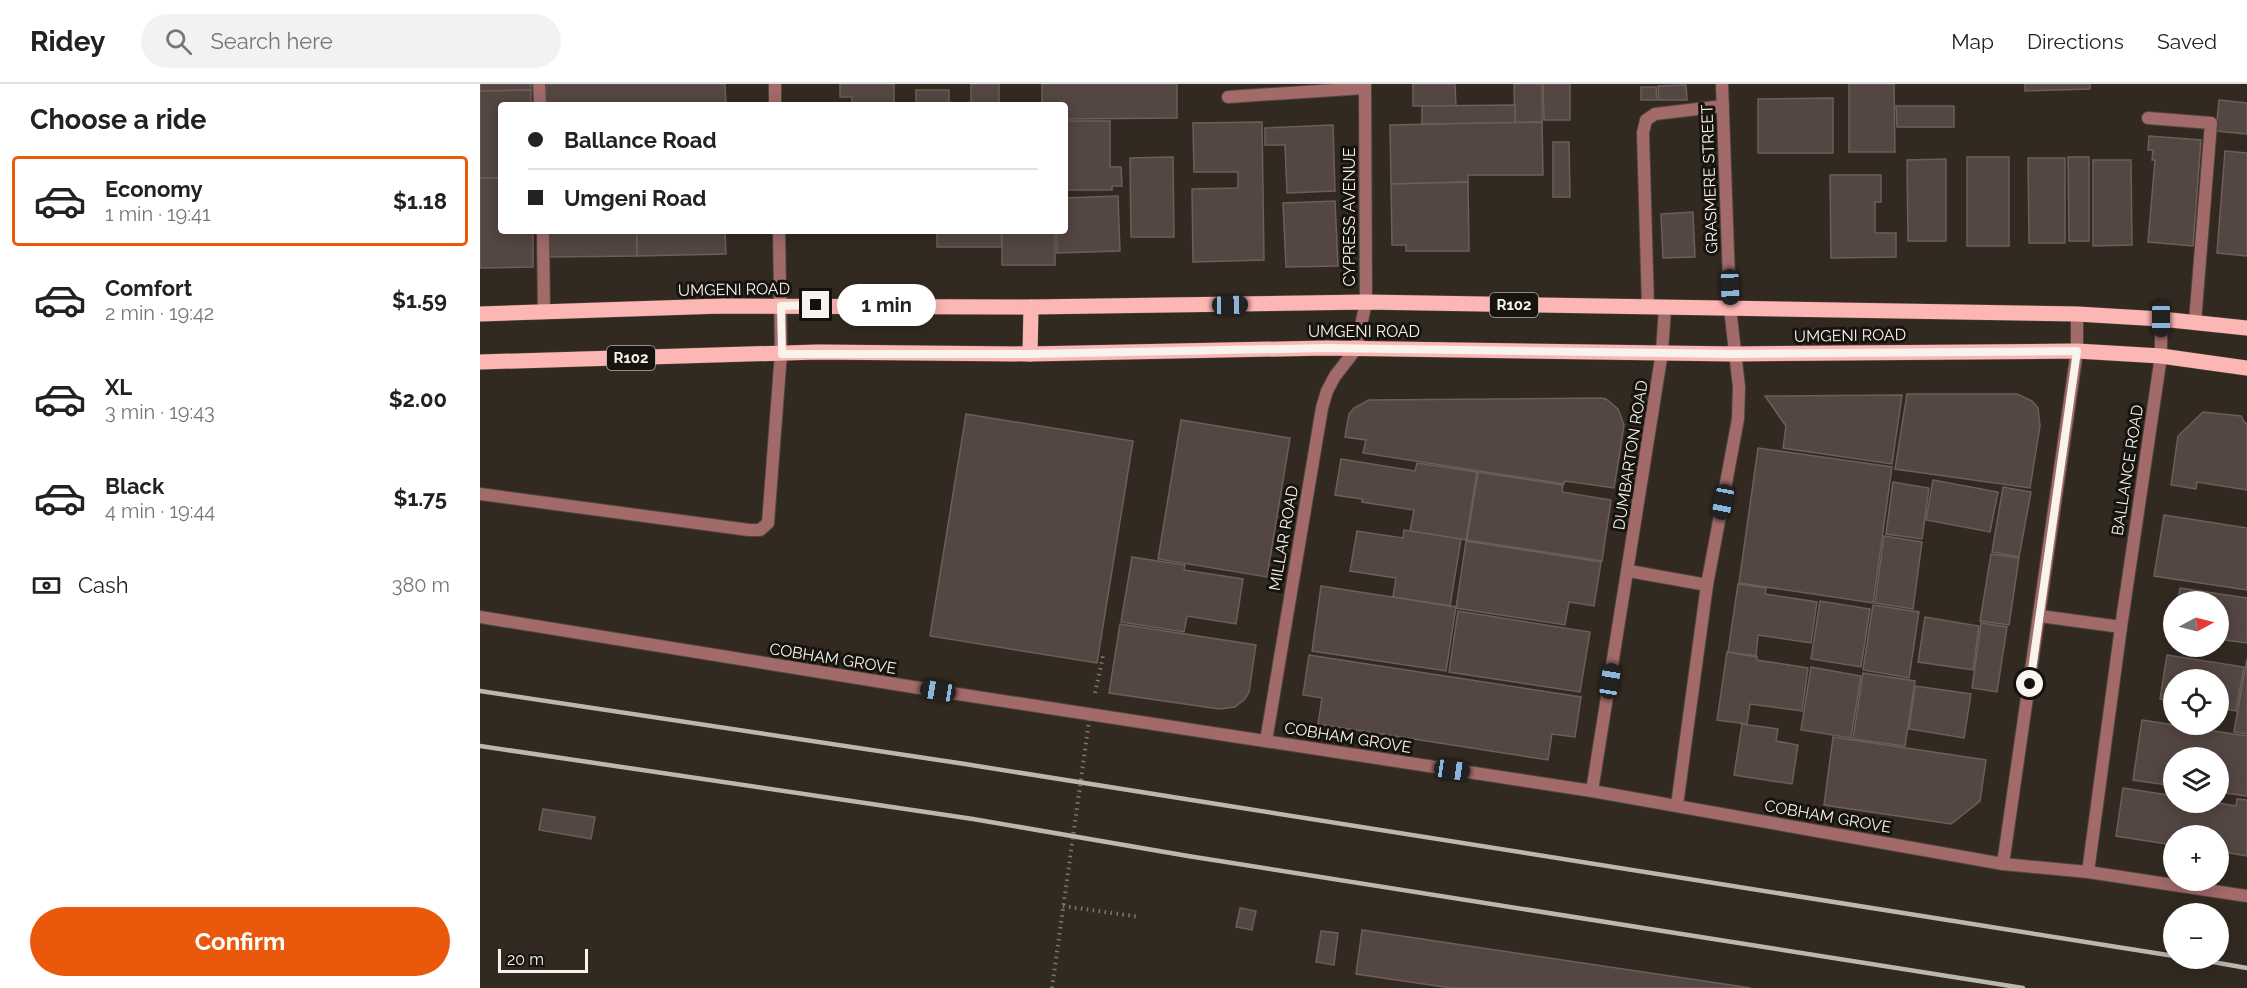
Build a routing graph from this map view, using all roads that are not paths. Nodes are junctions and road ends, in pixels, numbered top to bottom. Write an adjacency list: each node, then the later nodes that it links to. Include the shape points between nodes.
1 (539, 84): 6 (street)
2 (775, 84): 7 (street)
3 (1722, 84): 8 (street, GRASMERE STREET)
4 (1365, 86): 5 (street); 12 (street, CYPRESS AVENUE)
5 (1228, 97)
6 (540, 102)
7 (775, 102)
8 (1723, 106): 15 (street, via 1655,114 1646,120 1643,133); 17 (street, GRASMERE STREET)
9 (2148, 118): 22 (street, via 2211,123)
10 (543, 234): 18 (street)
11 (779, 234): 13 (street)
12 (1366, 302): 14 (main road, UMGENI ROAD / R102); 15 (main road, UMGENI ROAD / R102); 24 (street, CYPRESS AVENUE)
13 (781, 306): 14 (main road, UMGENI ROAD / R102); 18 (main road, UMGENI ROAD / R102); 27 (street)
14 (1031, 307): 28 (main road)
15 (1648, 308): 16 (main road, UMGENI ROAD / R102)
16 (1665, 308): 17 (main road, UMGENI ROAD / R102); 26 (street, DUMBARTON ROAD)
17 (1730, 308): 20 (main road, UMGENI ROAD / R102); 29 (street, GRASMERE STREET)
18 (544, 313): 19 (main road, UMGENI ROAD / R102)
19 (480, 314)
20 (2077, 314): 21 (main road, UMGENI ROAD / R102); 25 (street)
21 (2161, 319): 22 (main road, UMGENI ROAD / R102); 30 (street, BALLANCE ROAD)
22 (2195, 322): 23 (main road, UMGENI ROAD / R102)
23 (2247, 328)
24 (1356, 349): 26 (main road, UMGENI ROAD / R102); 28 (main road, UMGENI ROAD / R102); 39 (street, MILLAR ROAD, via 1335,376 1322,408)
25 (2077, 351): 29 (main road, UMGENI ROAD / R102); 30 (main road, UMGENI ROAD / R102); 36 (street)
26 (1662, 352): 29 (main road, UMGENI ROAD / R102); 34 (street, DUMBARTON ROAD)
27 (782, 354): 28 (main road, UMGENI ROAD / R102); 31 (main road, UMGENI ROAD / R102); 33 (street, via 768,523 760,530)
28 (1030, 354)
29 (1734, 354): 35 (street, via 1738,419)
30 (2161, 356): 32 (main road, UMGENI ROAD / R102); 38 (street, BALLANCE ROAD)
31 (480, 362)
32 (2247, 368)
33 (480, 494)
34 (1629, 571): 35 (street); 40 (street, DUMBARTON ROAD)
35 (1707, 585): 41 (street)
36 (2040, 616): 38 (street); 42 (street)
37 (480, 617): 39 (street, COBHAM GROVE)
38 (2121, 627): 43 (street, BALLANCE ROAD)
39 (1266, 741): 40 (street, COBHAM GROVE)
40 (1592, 791): 41 (street, COBHAM GROVE)
41 (1677, 806): 42 (street, COBHAM GROVE)
42 (2003, 864): 43 (street, COBHAM GROVE)
43 (2088, 872): 44 (street, COBHAM GROVE)
44 (2247, 896)

